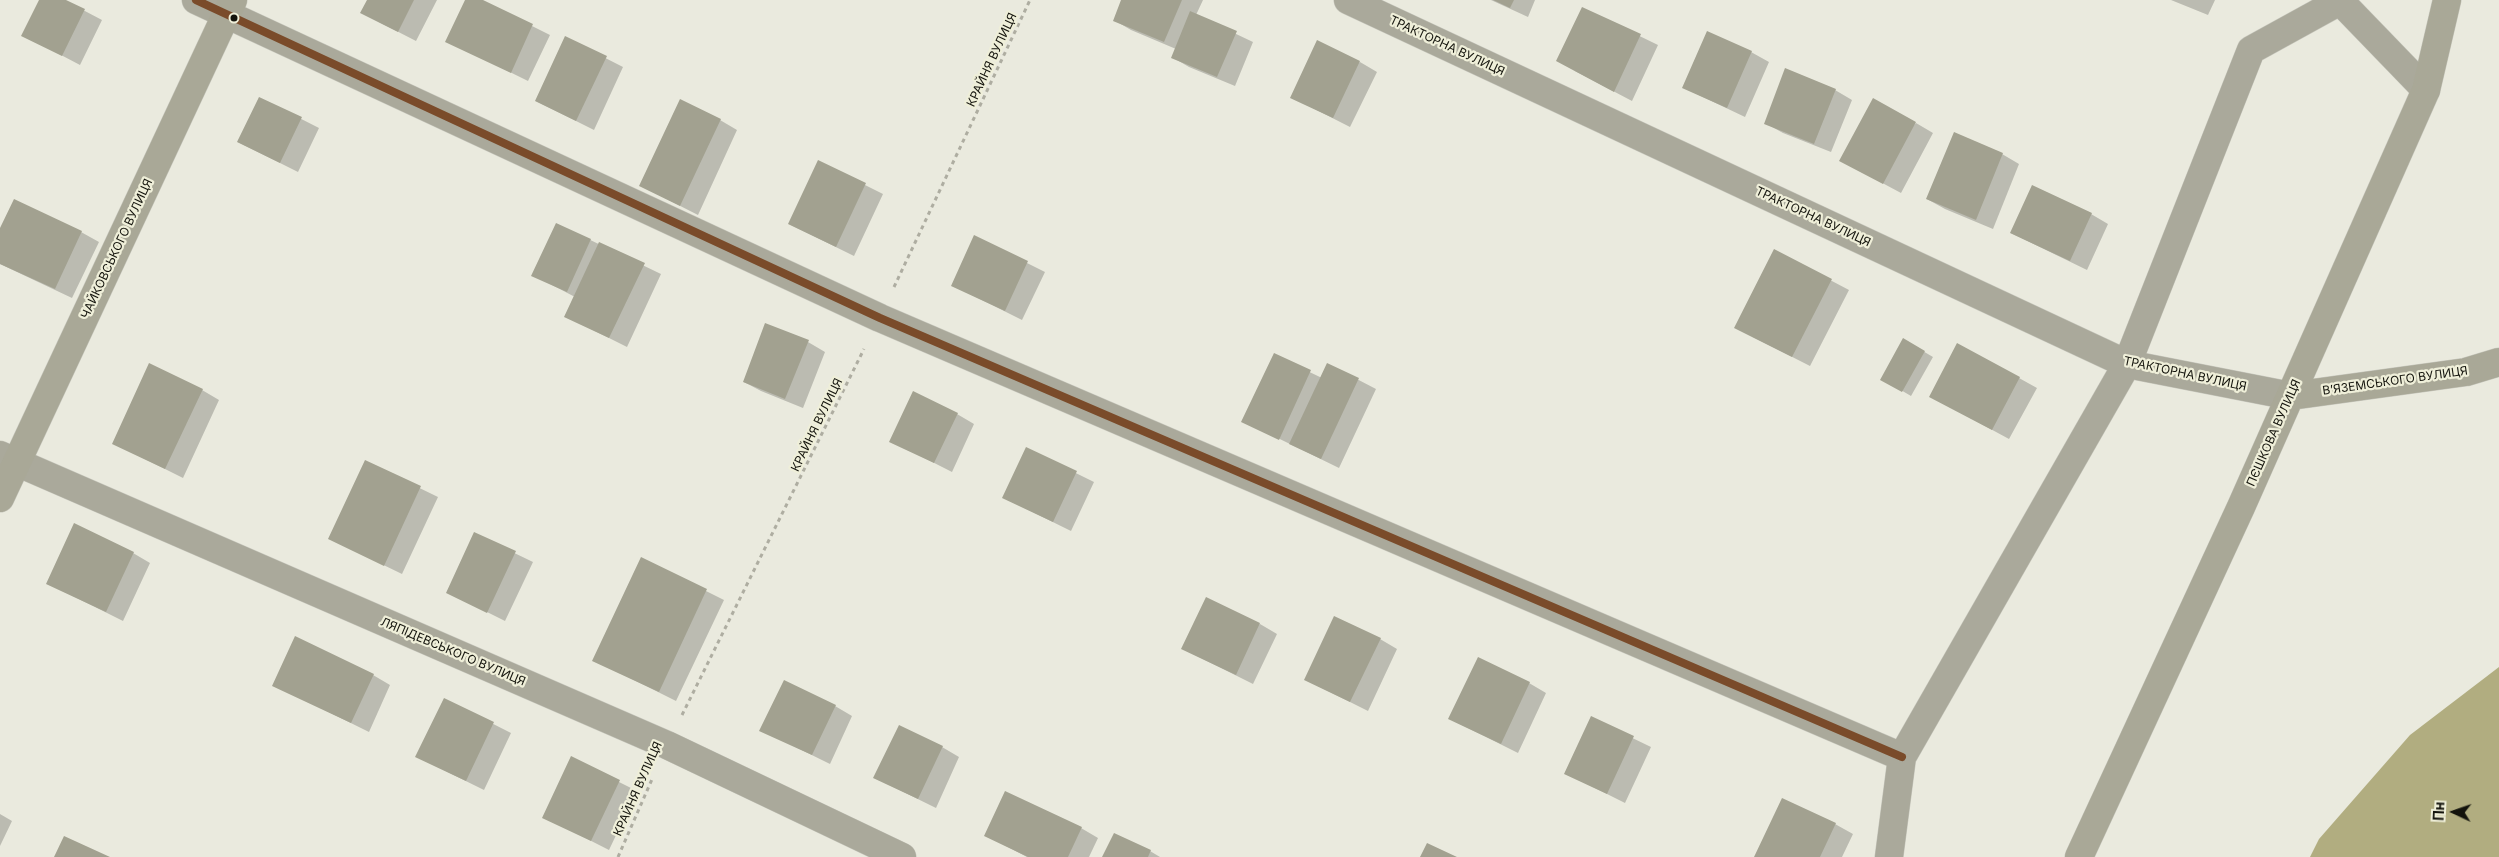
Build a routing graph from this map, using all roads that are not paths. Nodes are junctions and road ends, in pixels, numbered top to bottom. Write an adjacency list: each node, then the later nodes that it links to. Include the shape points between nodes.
1 (196, 0): 5 (street)
2 (1348, 0): 8 (street, ТРАКТОРНА ВУЛИЦЯ)
3 (2340, 0): 6 (street); 8 (street, via 2251,50)
4 (2447, 0): 6 (street, ПЄШКОВА ВУЛИЦЯ)
5 (230, 7): 10 (street, ЧАЙКОВСЬКОГО ВУЛИЦЯ); 12 (street, via 880,318)
6 (2426, 90): 9 (street, ПЄШКОВА ВУЛИЦЯ)
7 (2499, 362): 9 (street, В’ЯЗЕМСЬКОГО ВУЛИЦЯ, via 2466,372)
8 (2127, 364): 9 (street, ТРАКТОРНА ВУЛИЦЯ); 12 (street)
9 (2291, 396): 15 (street, ПЄШКОВА ВУЛИЦЯ)
10 (9, 459): 11 (street, ЧАЙКОВСЬКОГО ВУЛИЦЯ); 13 (street, ЛЯПІДЕВСЬКОГО ВУЛИЦЯ, via 667,745)
11 (0, 498)
12 (1902, 757): 14 (street)
13 (902, 857)
14 (1888, 857)
15 (2079, 857)

